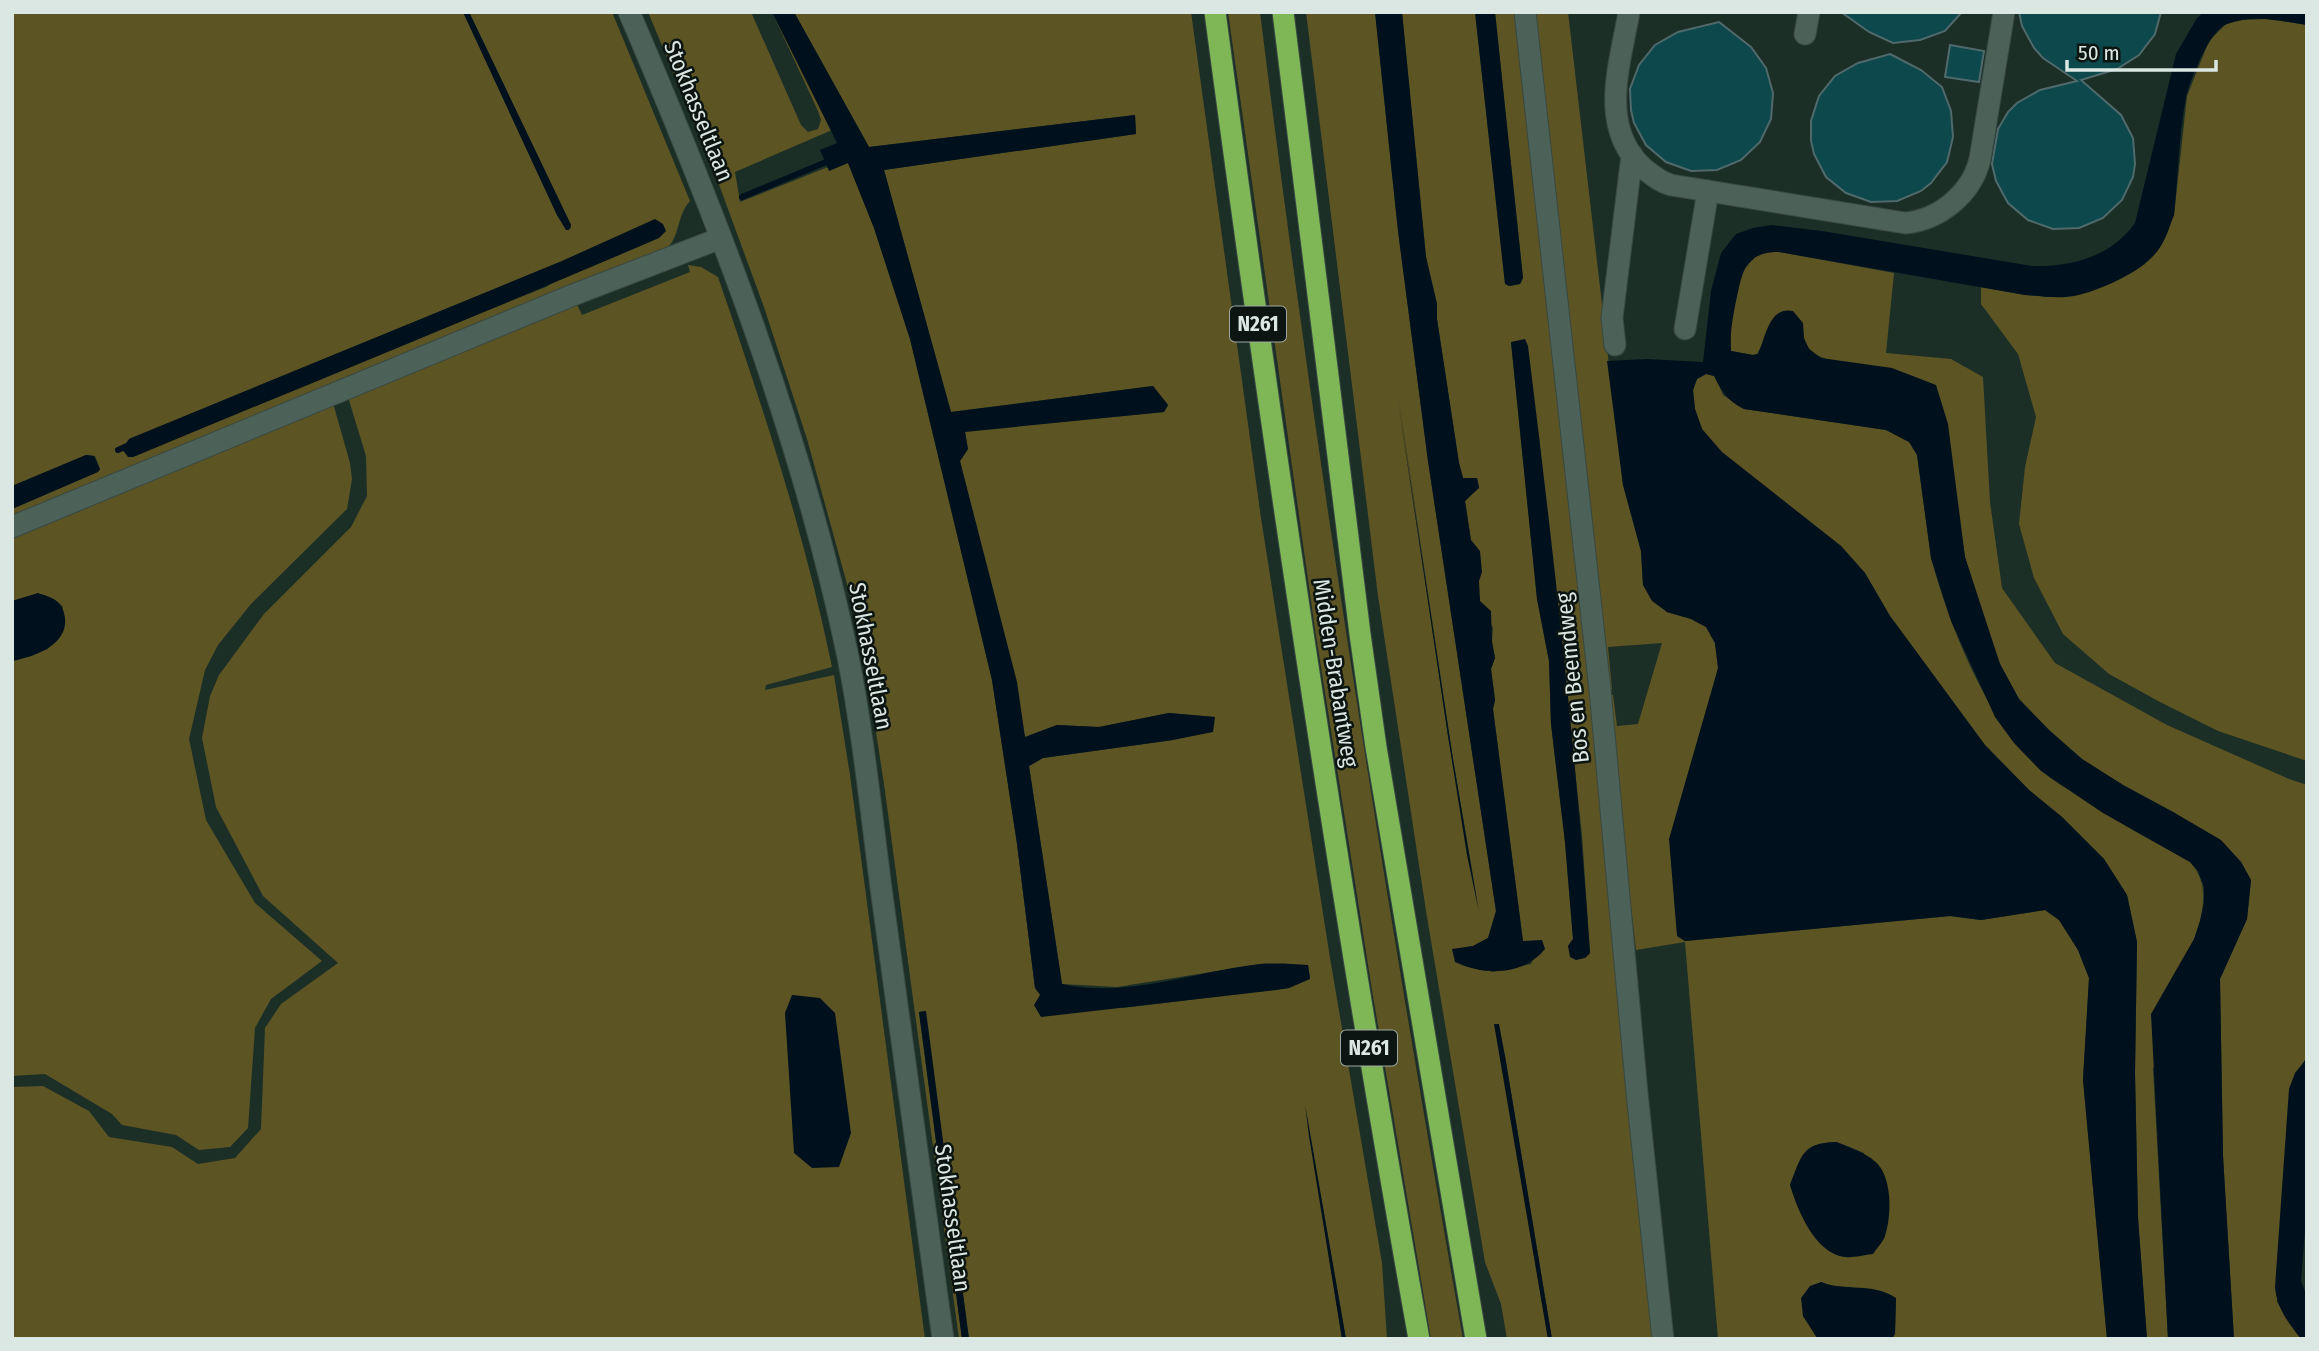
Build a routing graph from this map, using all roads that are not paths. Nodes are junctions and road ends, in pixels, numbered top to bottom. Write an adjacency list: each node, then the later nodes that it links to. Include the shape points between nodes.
1 (629, 12): 11 (street, Stokhasseltlaan)
2 (1215, 12): 16 (highway, Midden-Brabantweg / N261, via 1303,635)
3 (1283, 12): 17 (highway, Midden-Brabantweg / N261, via 1369,697)
4 (1525, 12): 18 (street, Bos en Beemdweg, via 1597,663)
5 (1629, 12): 9 (street, via 1615,111 1620,134)
6 (1809, 12): 8 (street)
7 (2004, 12): 10 (street, via 1978,169 1956,199 1934,216 1893,222)
8 (1805, 34)
9 (1632, 155): 10 (street, via 1665,183); 13 (street, via 1612,318)
10 (1708, 191): 12 (street)
11 (722, 238): 14 (street); 15 (street, Stokhasseltlaan, via 814,521 848,658)
12 (1685, 329)
13 (1615, 345)
14 (12, 527)
15 (943, 1339)
16 (1419, 1339)
17 (1476, 1339)
18 (1663, 1339)

